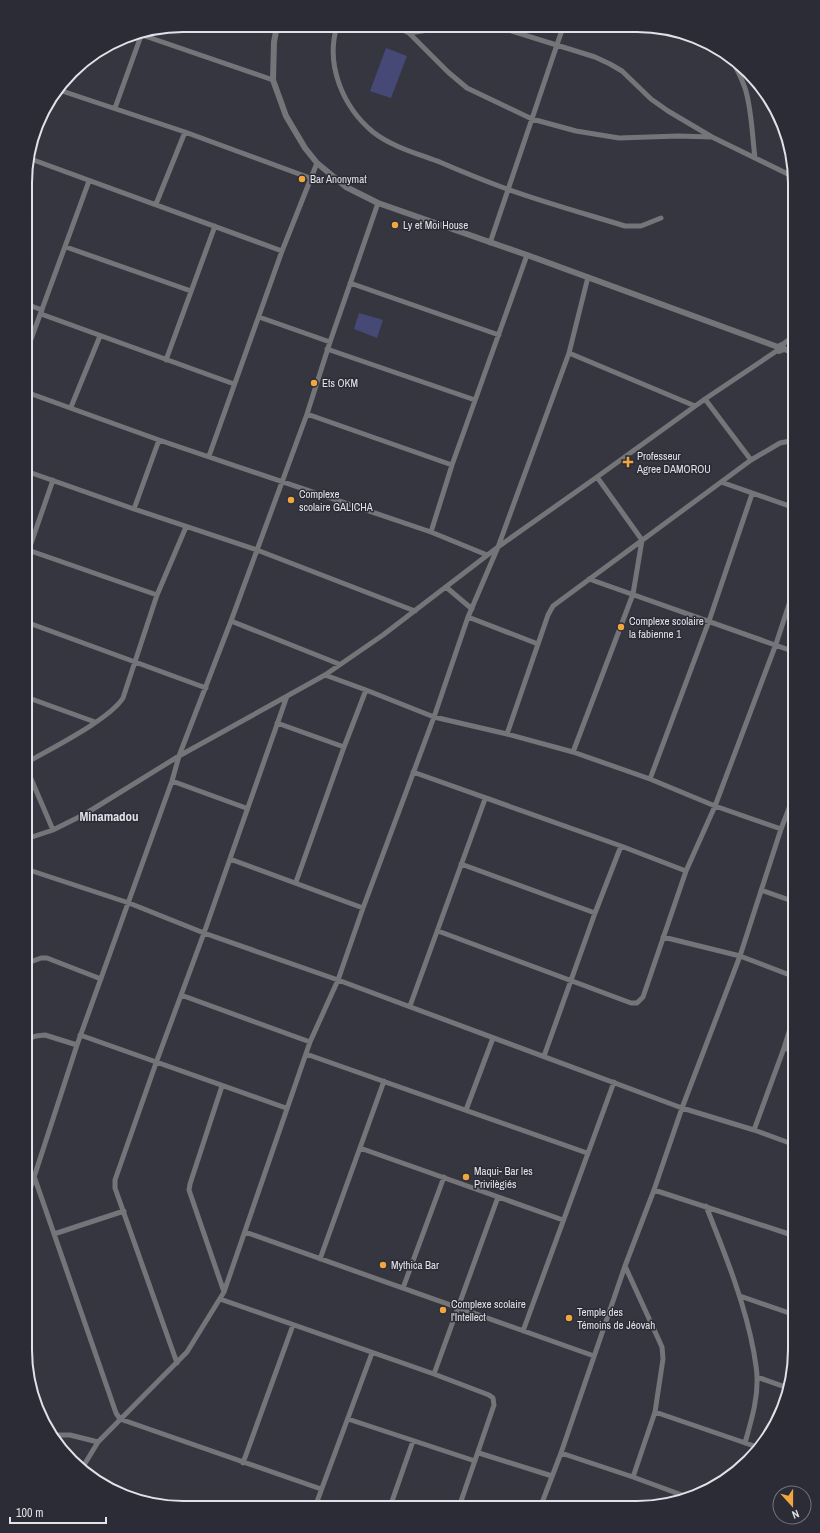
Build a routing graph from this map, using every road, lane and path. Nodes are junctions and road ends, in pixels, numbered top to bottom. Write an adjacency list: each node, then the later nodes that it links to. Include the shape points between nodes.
1 (276, 32): 11 (street)
2 (335, 32): 23 (street, via 336,78 347,102 374,133 394,144)
3 (416, 32): 6 (street)
4 (514, 32): 9 (street)
5 (561, 32): 9 (street)
6 (409, 33): 14 (street, via 468,88)
7 (148, 36): 11 (street)
8 (140, 38): 13 (street)
9 (557, 46): 14 (street); 16 (street, via 595,57 622,71 668,112)
10 (739, 72): 17 (street, via 748,103)
11 (273, 80): 19 (street, via 286,116 305,148)
12 (63, 91): 13 (street)
13 (115, 108): 15 (street)
14 (532, 118): 16 (street, via 576,131 619,138); 23 (street)
15 (185, 132): 21 (street); 25 (street)
16 (712, 137): 17 (street)
17 (755, 158): 20 (street)
18 (34, 160): 22 (street)
19 (317, 162): 21 (street); 24 (street, via 346,187)
20 (788, 174)
21 (310, 178): 30 (street)
22 (89, 181): 25 (street); 29 (street)
23 (507, 189): 26 (street, via 626,226 641,226); 28 (street)
24 (378, 203): 28 (street); 33 (street)
25 (156, 204): 27 (street)
26 (661, 218)
27 (215, 226): 30 (street); 34 (street)
28 (490, 243): 31 (street)
29 (66, 247): 34 (street); 36 (street)
30 (282, 251): 37 (street)
31 (527, 255): 32 (street); 38 (street)
32 (588, 277): 43 (street); 46 (street)
33 (350, 283): 38 (street); 42 (street)
34 (191, 291): 47 (street)
35 (32, 307): 36 (street)
36 (42, 312): 39 (street); 40 (street)
37 (258, 317): 42 (street); 48 (street)
38 (499, 335): 51 (street)
39 (100, 336): 47 (street); 53 (street)
40 (32, 338)
41 (788, 341): 43 (street)
42 (330, 342): 44 (street)
43 (780, 348): 45 (street); 50 (street)
44 (328, 349): 51 (street); 54 (street)
45 (788, 351)
46 (569, 353): 52 (street); 72 (street)
47 (166, 360): 48 (street)
48 (234, 384): 57 (street)
49 (32, 394): 53 (street)
50 (705, 399): 52 (street); 58 (street)
51 (475, 400): 59 (street)
52 (694, 406): 61 (street)
53 (71, 407): 55 (street)
54 (307, 414): 59 (street); 63 (street)
55 (159, 440): 57 (street); 67 (street)
56 (788, 441): 58 (street, via 780,443)
57 (209, 456): 63 (street)
58 (751, 460): 64 (street)
59 (452, 466): 69 (street)
60 (32, 473): 62 (street)
61 (597, 477): 71 (street); 72 (street)
62 (53, 480): 67 (street); 70 (street)
63 (282, 482): 69 (street); 73 (street)
64 (721, 482): 65 (street); 71 (street)
65 (752, 494): 66 (street); 85 (street)
66 (788, 506)
67 (134, 509): 68 (street)
68 (186, 527): 73 (street); 79 (street)
69 (431, 532): 75 (street)
70 (32, 539)
71 (642, 540): 76 (street); 78 (street)
72 (498, 547): 75 (street); 81 (street)
73 (257, 550): 82 (street); 84 (street)
74 (32, 551): 79 (street)
75 (487, 555): 77 (street)
76 (589, 579): 78 (street); 87 (street, via 553,606)
77 (446, 587): 81 (street); 82 (street)
78 (634, 594): 85 (street); 102 (street)
79 (157, 595): 90 (street)
80 (788, 607): 88 (street)
81 (472, 609): 83 (street)
82 (415, 611): 91 (street)
83 (468, 617): 87 (street); 97 (street)
84 (231, 621): 91 (street); 93 (street)
85 (709, 621): 88 (street); 106 (street)
86 (32, 624): 90 (street)
87 (538, 644): 100 (street)
88 (776, 644): 89 (street); 110 (street)
89 (788, 649)
90 (135, 663): 93 (street); 98 (street, via 119,704)
91 (339, 664): 92 (street)
92 (325, 675): 94 (street); 95 (street)
93 (206, 688): 103 (street)
94 (366, 690): 97 (street); 101 (street)
95 (287, 696): 99 (street); 103 (street)
96 (32, 699): 98 (street)
97 (434, 717): 100 (street); 105 (street)
98 (95, 722): 104 (street)
99 (277, 723): 101 (street); 111 (street)
100 (507, 734): 102 (street)
101 (344, 747): 121 (street)
102 (573, 752): 106 (street)
103 (179, 756): 108 (street); 114 (street, via 85,814)
104 (32, 759)
105 (412, 772): 109 (street); 125 (street)
106 (650, 779): 110 (street)
107 (32, 781): 114 (street)
108 (172, 781): 111 (street); 124 (street)
109 (485, 799): 116 (street); 118 (street)
110 (715, 806): 113 (street); 120 (street)
111 (246, 808): 117 (street)
112 (788, 810): 113 (street)
113 (781, 829): 122 (street)
114 (53, 830): 115 (street)
115 (32, 837)
116 (621, 846): 120 (street); 126 (street)
117 (230, 859): 121 (street); 128 (street)
118 (461, 864): 126 (street); 127 (street)
119 (32, 870): 124 (street)
120 (686, 871): 129 (street)
121 (296, 882): 125 (street)
122 (761, 890): 123 (street); 130 (street)
123 (788, 900)
124 (129, 903): 128 (street); 133 (street)
125 (363, 908): 134 (street)
126 (596, 913): 135 (street)
127 (438, 931): 135 (street); 137 (street)
128 (204, 933): 134 (street); 136 (street)
129 (663, 937): 130 (street); 135 (street, via 643,997 636,1002 631,1003)
130 (740, 956): 132 (street); 153 (street)
131 (32, 962): 133 (street, via 44,958)
132 (788, 974)
133 (101, 979): 138 (street)
134 (338, 980): 137 (street); 142 (street)
135 (571, 982): 147 (street)
136 (181, 995): 142 (street); 148 (street)
137 (410, 1006): 141 (street)
138 (80, 1035): 143 (street); 148 (street)
139 (788, 1035): 144 (street)
140 (32, 1037): 143 (street, via 45,1035)
141 (493, 1038): 147 (street); 154 (street)
142 (310, 1042): 146 (street)
143 (77, 1045): 159 (street)
144 (784, 1048): 145 (street); 155 (street)
145 (788, 1049)
146 (306, 1054): 149 (street); 152 (street)
147 (544, 1056): 150 (street)
148 (156, 1062): 151 (street); 165 (street, via 115,1180 115,1188)
149 (384, 1081): 154 (street); 157 (street)
150 (614, 1082): 153 (street); 158 (street)
151 (222, 1086): 152 (street); 173 (street, via 190,1190)
152 (286, 1108): 167 (street)
153 (682, 1108): 155 (street); 162 (street)
154 (466, 1110): 158 (street)
155 (754, 1130): 156 (street)
156 (788, 1142)
157 (360, 1148): 160 (street); 170 (street)
158 (587, 1153): 166 (street)
159 (34, 1176): 161 (street); 168 (street)
160 (444, 1177): 163 (street); 172 (street)
161 (32, 1181)
162 (654, 1190): 164 (street); 171 (street)
163 (498, 1197): 166 (street); 176 (street)
164 (706, 1206): 169 (street); 174 (street)
165 (124, 1210): 168 (street); 182 (street)
166 (563, 1220): 179 (street)
167 (245, 1232): 170 (street); 173 (street)
168 (54, 1234): 188 (street)
169 (788, 1234)
170 (320, 1259): 172 (street)
171 (625, 1266): 181 (street); 186 (street, via 662,1347 663,1359)
172 (403, 1288): 176 (street)
173 (224, 1292): 175 (street)
174 (740, 1296): 177 (street); 184 (street, via 751,1338)
175 (220, 1300): 178 (street); 182 (street)
176 (458, 1308): 179 (street); 183 (street)
177 (788, 1313)
178 (293, 1325): 180 (street); 197 (street)
179 (523, 1331): 181 (street)
180 (372, 1353): 183 (street); 187 (street)
181 (594, 1356): 195 (street)
182 (177, 1363): 188 (street)
183 (434, 1374): 194 (street, via 493,1398 494,1405)
184 (757, 1376): 185 (street); 192 (street, via 756,1403)
185 (784, 1386)
186 (655, 1412): 192 (street); 200 (street)
187 (348, 1419): 190 (street); 201 (street)
188 (120, 1420): 191 (street); 197 (street)
189 (58, 1435): 191 (street, via 70,1435)
190 (413, 1441): 196 (street); 204 (street)
191 (98, 1442): 198 (street)
192 (745, 1443): 193 (street)
193 (753, 1446)
194 (479, 1453): 196 (street); 199 (street)
195 (561, 1453): 199 (street); 200 (street)
196 (476, 1461): 205 (street)
197 (243, 1463): 201 (street)
198 (85, 1464)
199 (552, 1476): 206 (street)
200 (633, 1477): 202 (street)
201 (321, 1489): 203 (street)
202 (680, 1494)
203 (317, 1501)
204 (392, 1501)
205 (462, 1501)
206 (543, 1501)

